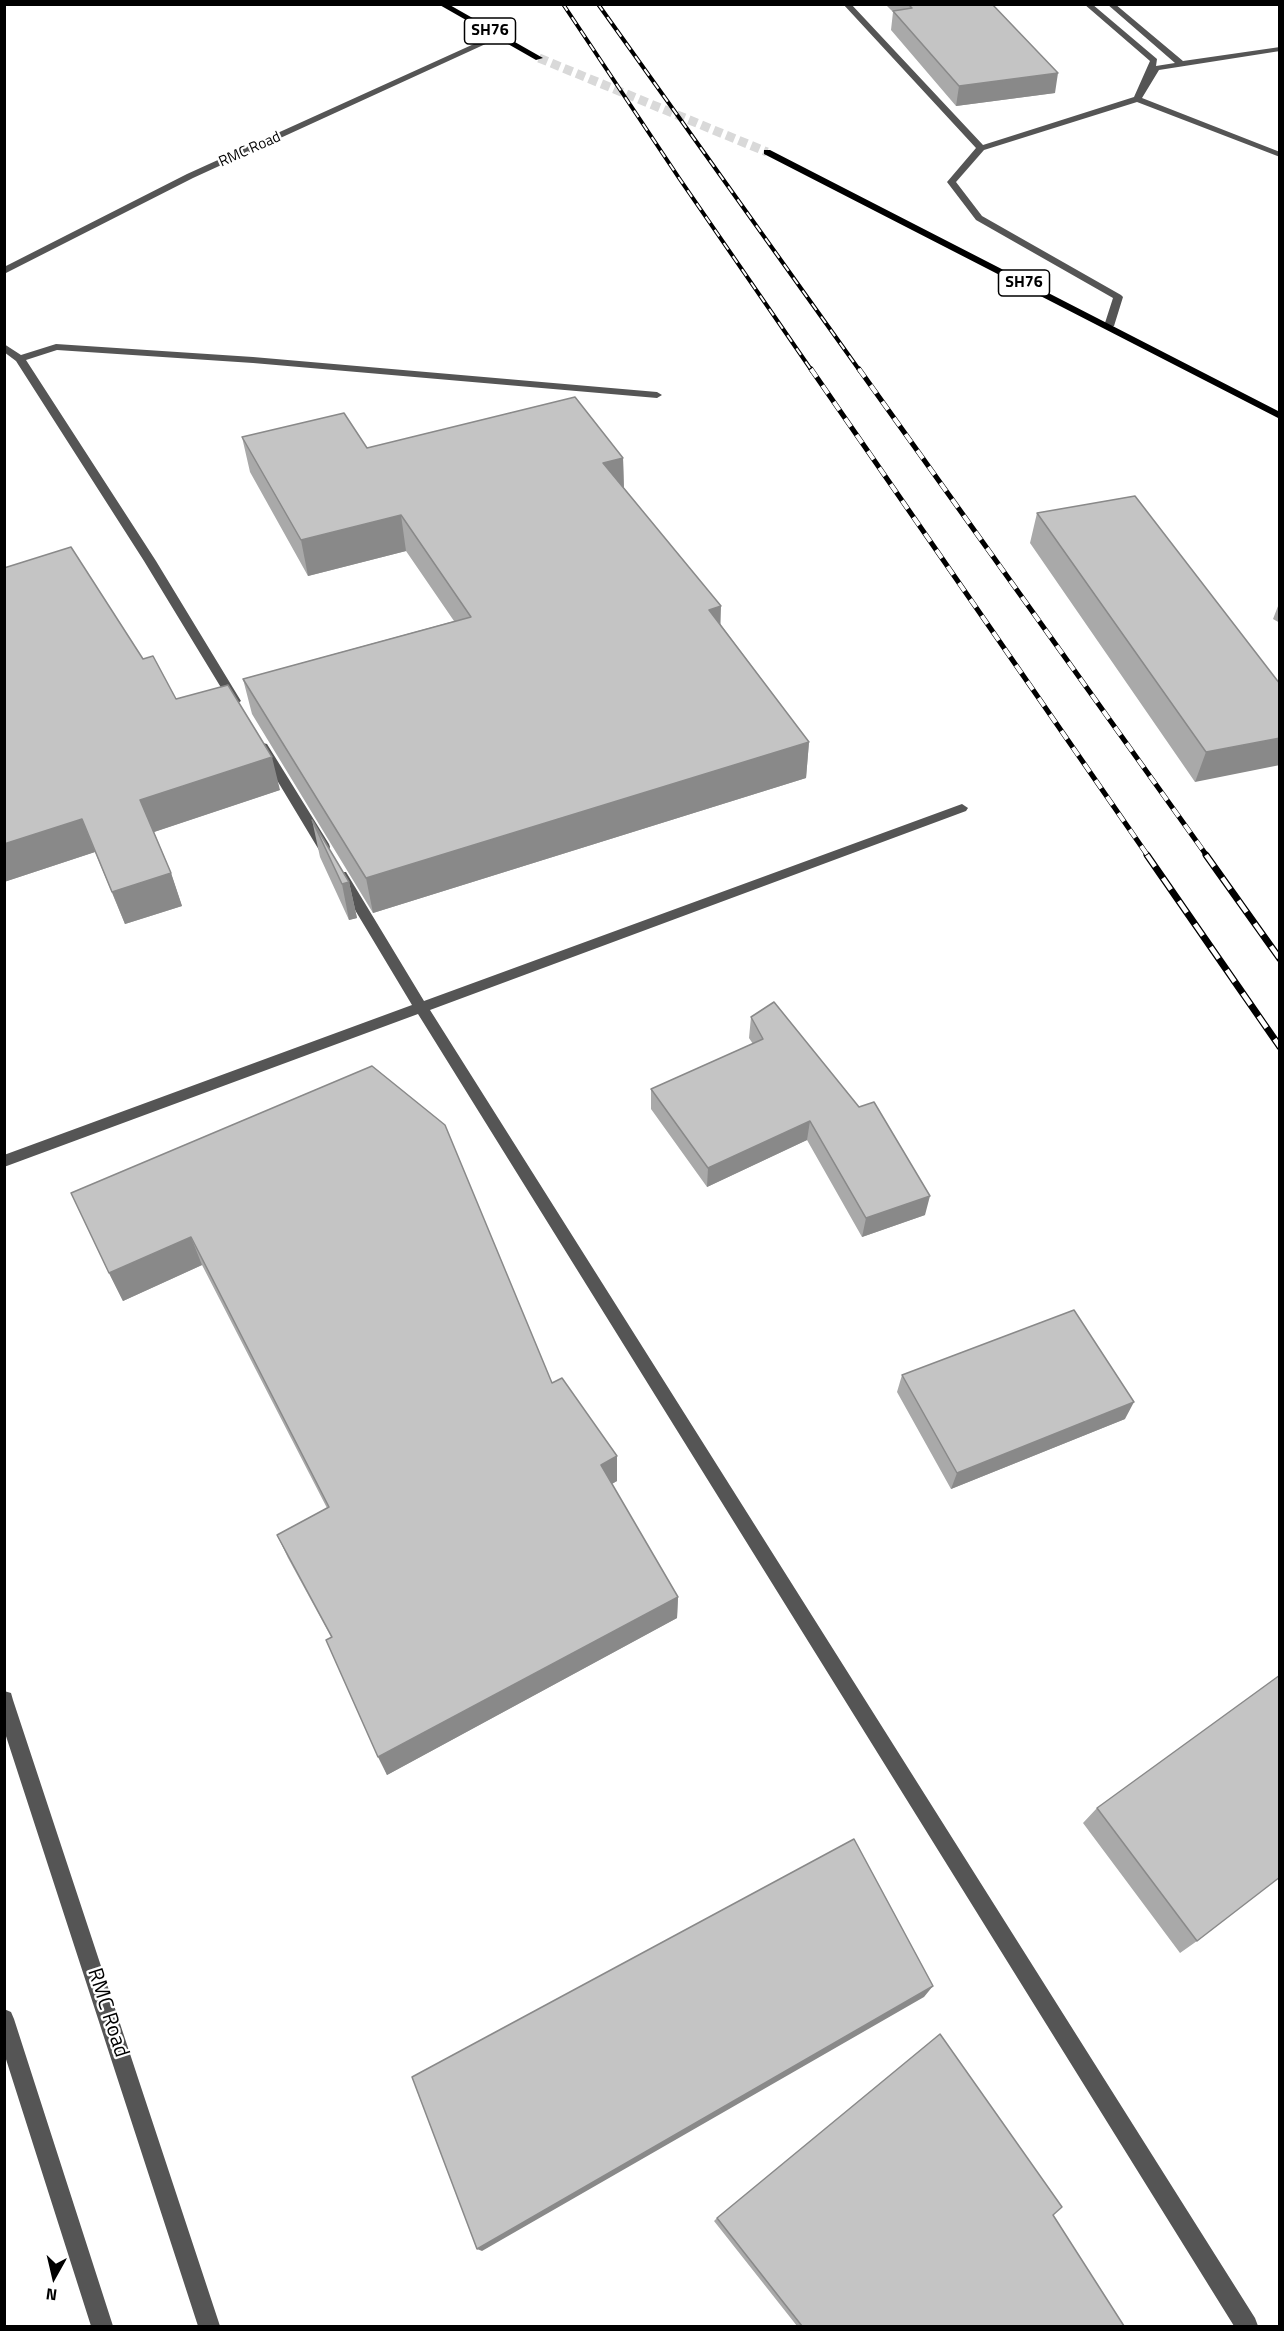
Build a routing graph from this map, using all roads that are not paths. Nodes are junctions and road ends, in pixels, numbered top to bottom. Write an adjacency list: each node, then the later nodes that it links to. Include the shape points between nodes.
1 (441, 4): 5 (main road, SH76)
2 (846, 4): 10 (street)
3 (1087, 4): 9 (street, via 1154,61)
4 (1110, 4): 8 (street)
5 (499, 36): 7 (main road, SH76); 13 (street, RMC Road, via 190,176)
6 (1280, 49): 8 (street)
7 (539, 58)
8 (1181, 64): 9 (street, via 1156,68)
9 (1137, 99): 10 (street); 12 (street)
10 (981, 148): 14 (street, via 951,182 979,218 1118,297)
11 (767, 152): 14 (main road, SH76)
12 (1280, 155)
13 (4, 271)
14 (1109, 326): 18 (main road, SH76)
15 (4, 348): 16 (street)
16 (20, 359): 17 (street, via 56,347); 19 (street)
17 (657, 395)
18 (1280, 416)
19 (243, 714)
20 (255, 734): 22 (street)
21 (962, 808): 22 (street)
22 (422, 1009): 23 (street); 28 (street)
23 (4, 1161)
24 (4, 1700): 27 (street, RMC Road)
25 (4, 2019): 26 (street)
26 (102, 2326)
27 (209, 2326)
28 (1247, 2326)

